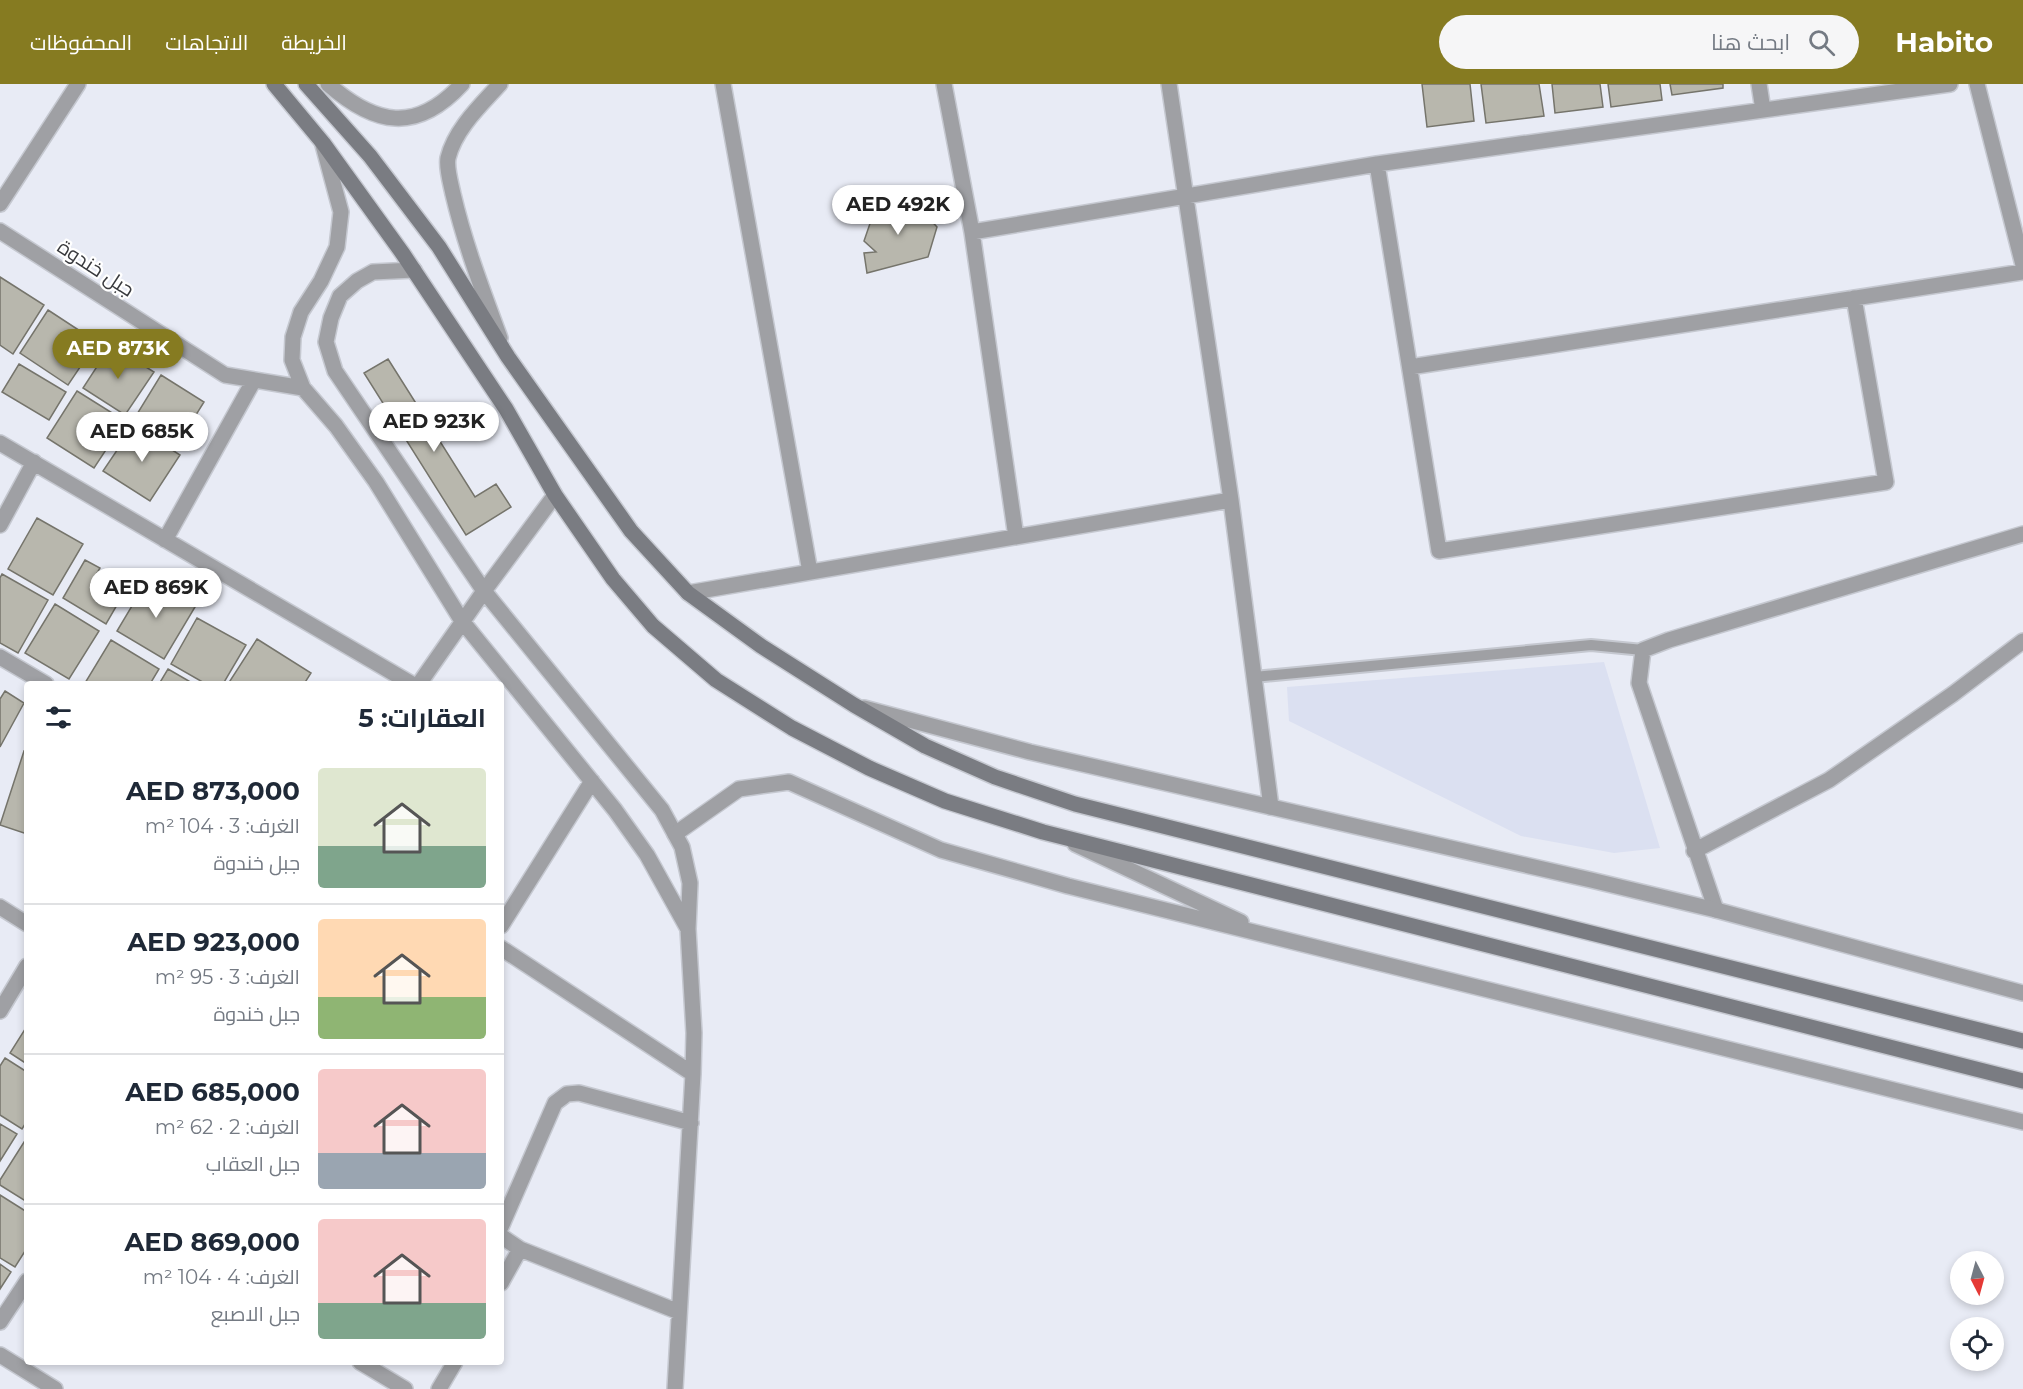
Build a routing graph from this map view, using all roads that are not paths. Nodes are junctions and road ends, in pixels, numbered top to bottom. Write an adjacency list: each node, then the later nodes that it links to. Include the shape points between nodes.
1 (78, 84): 17 (street)
2 (274, 84): 14 (main road)
3 (306, 84): 24 (main road, via 370,156 439,247)
4 (328, 84): 5 (street, via 348,102 372,114 400,119 425,114)
5 (462, 84)
6 (500, 84): 24 (street, via 456,138 447,160 468,253)
7 (723, 84): 36 (street)
8 (944, 84): 19 (street)
9 (1169, 84): 16 (street)
10 (1759, 84): 13 (street)
11 (1950, 84): 13 (street)
12 (1977, 84): 20 (street)
13 (1763, 110): 15 (street)
14 (323, 143): 21 (main road); 27 (street, via 341,212 337,247 301,312 294,337 292,360)
15 (1377, 164): 16 (street); 25 (street)
16 (1185, 196): 19 (street); 31 (street)
17 (0, 204)
18 (0, 231): 26 (street, جبل خندوة, via 225,375)
19 (972, 232): 34 (street)
20 (2023, 265)
21 (414, 270): 30 (main road, via 506,409); 37 (street, via 374,272 357,281 340,296 326,342 335,371)
22 (2023, 272): 23 (street)
23 (1854, 298): 25 (street); 25 (street, via 1886,482 1439,552)
24 (508, 357): 38 (main road, via 631,531)
25 (1410, 367)
26 (254, 380): 27 (street, جبل خندوة); 35 (street)
27 (303, 388): 39 (street, via 376,482)
28 (0, 443): 29 (street)
29 (34, 462): 32 (street); 35 (street)
30 (555, 495): 37 (street); 51 (main road, via 613,579 653,626 716,680 792,728 869,768 945,801)
31 (1231, 500): 34 (street); 43 (street)
32 (0, 525)
33 (2023, 534): 41 (street)
34 (1016, 537): 36 (street)
35 (165, 540): 45 (street)
36 (810, 572): 38 (street)
37 (484, 591): 39 (street); 50 (street, via 628,766)
38 (688, 593): 47 (main road, via 761,646)
39 (462, 621): 46 (street); 48 (street)
40 (2023, 640): 52 (street, via 1829,780)
41 (1643, 650): 43 (lane, via 1591,645); 52 (street, via 1639,683)
42 (0, 657): 44 (street)
43 (1254, 677): 49 (street)
44 (41, 681)
45 (407, 681)
46 (421, 681)
47 (854, 705): 49 (street, via 1030,752); 63 (main road, via 965,764 1075,804)
48 (592, 781): 55 (street); 57 (street, via 647,855)
49 (1271, 807): 54 (street)
50 (675, 834): 57 (street, via 690,883); 58 (street, via 739,789 789,782 941,850)
51 (1059, 837): 58 (street); 65 (main road)
52 (1694, 851): 54 (street)
53 (0, 907): 56 (street)
54 (1716, 910): 61 (street)
55 (504, 921)
56 (24, 922)
57 (688, 929): 64 (street)
58 (1272, 936): 67 (street)
59 (504, 950): 64 (street)
60 (24, 971): 62 (street)
61 (2023, 993)
62 (0, 1011)
63 (2023, 1041)
64 (693, 1074): 66 (street)
65 (2023, 1081)
66 (691, 1122): 68 (street, via 579,1093 567,1094 555,1103); 73 (street)
67 (2023, 1122)
68 (504, 1220)
69 (504, 1238): 70 (street)
70 (520, 1249): 71 (street); 73 (street)
71 (504, 1277)
72 (24, 1286): 74 (street)
73 (679, 1312): 81 (street)
74 (0, 1322)
75 (0, 1355): 78 (street)
76 (365, 1365): 79 (street)
77 (453, 1365): 80 (street)
78 (55, 1389)
79 (405, 1389)
80 (439, 1389)
81 (675, 1389)

